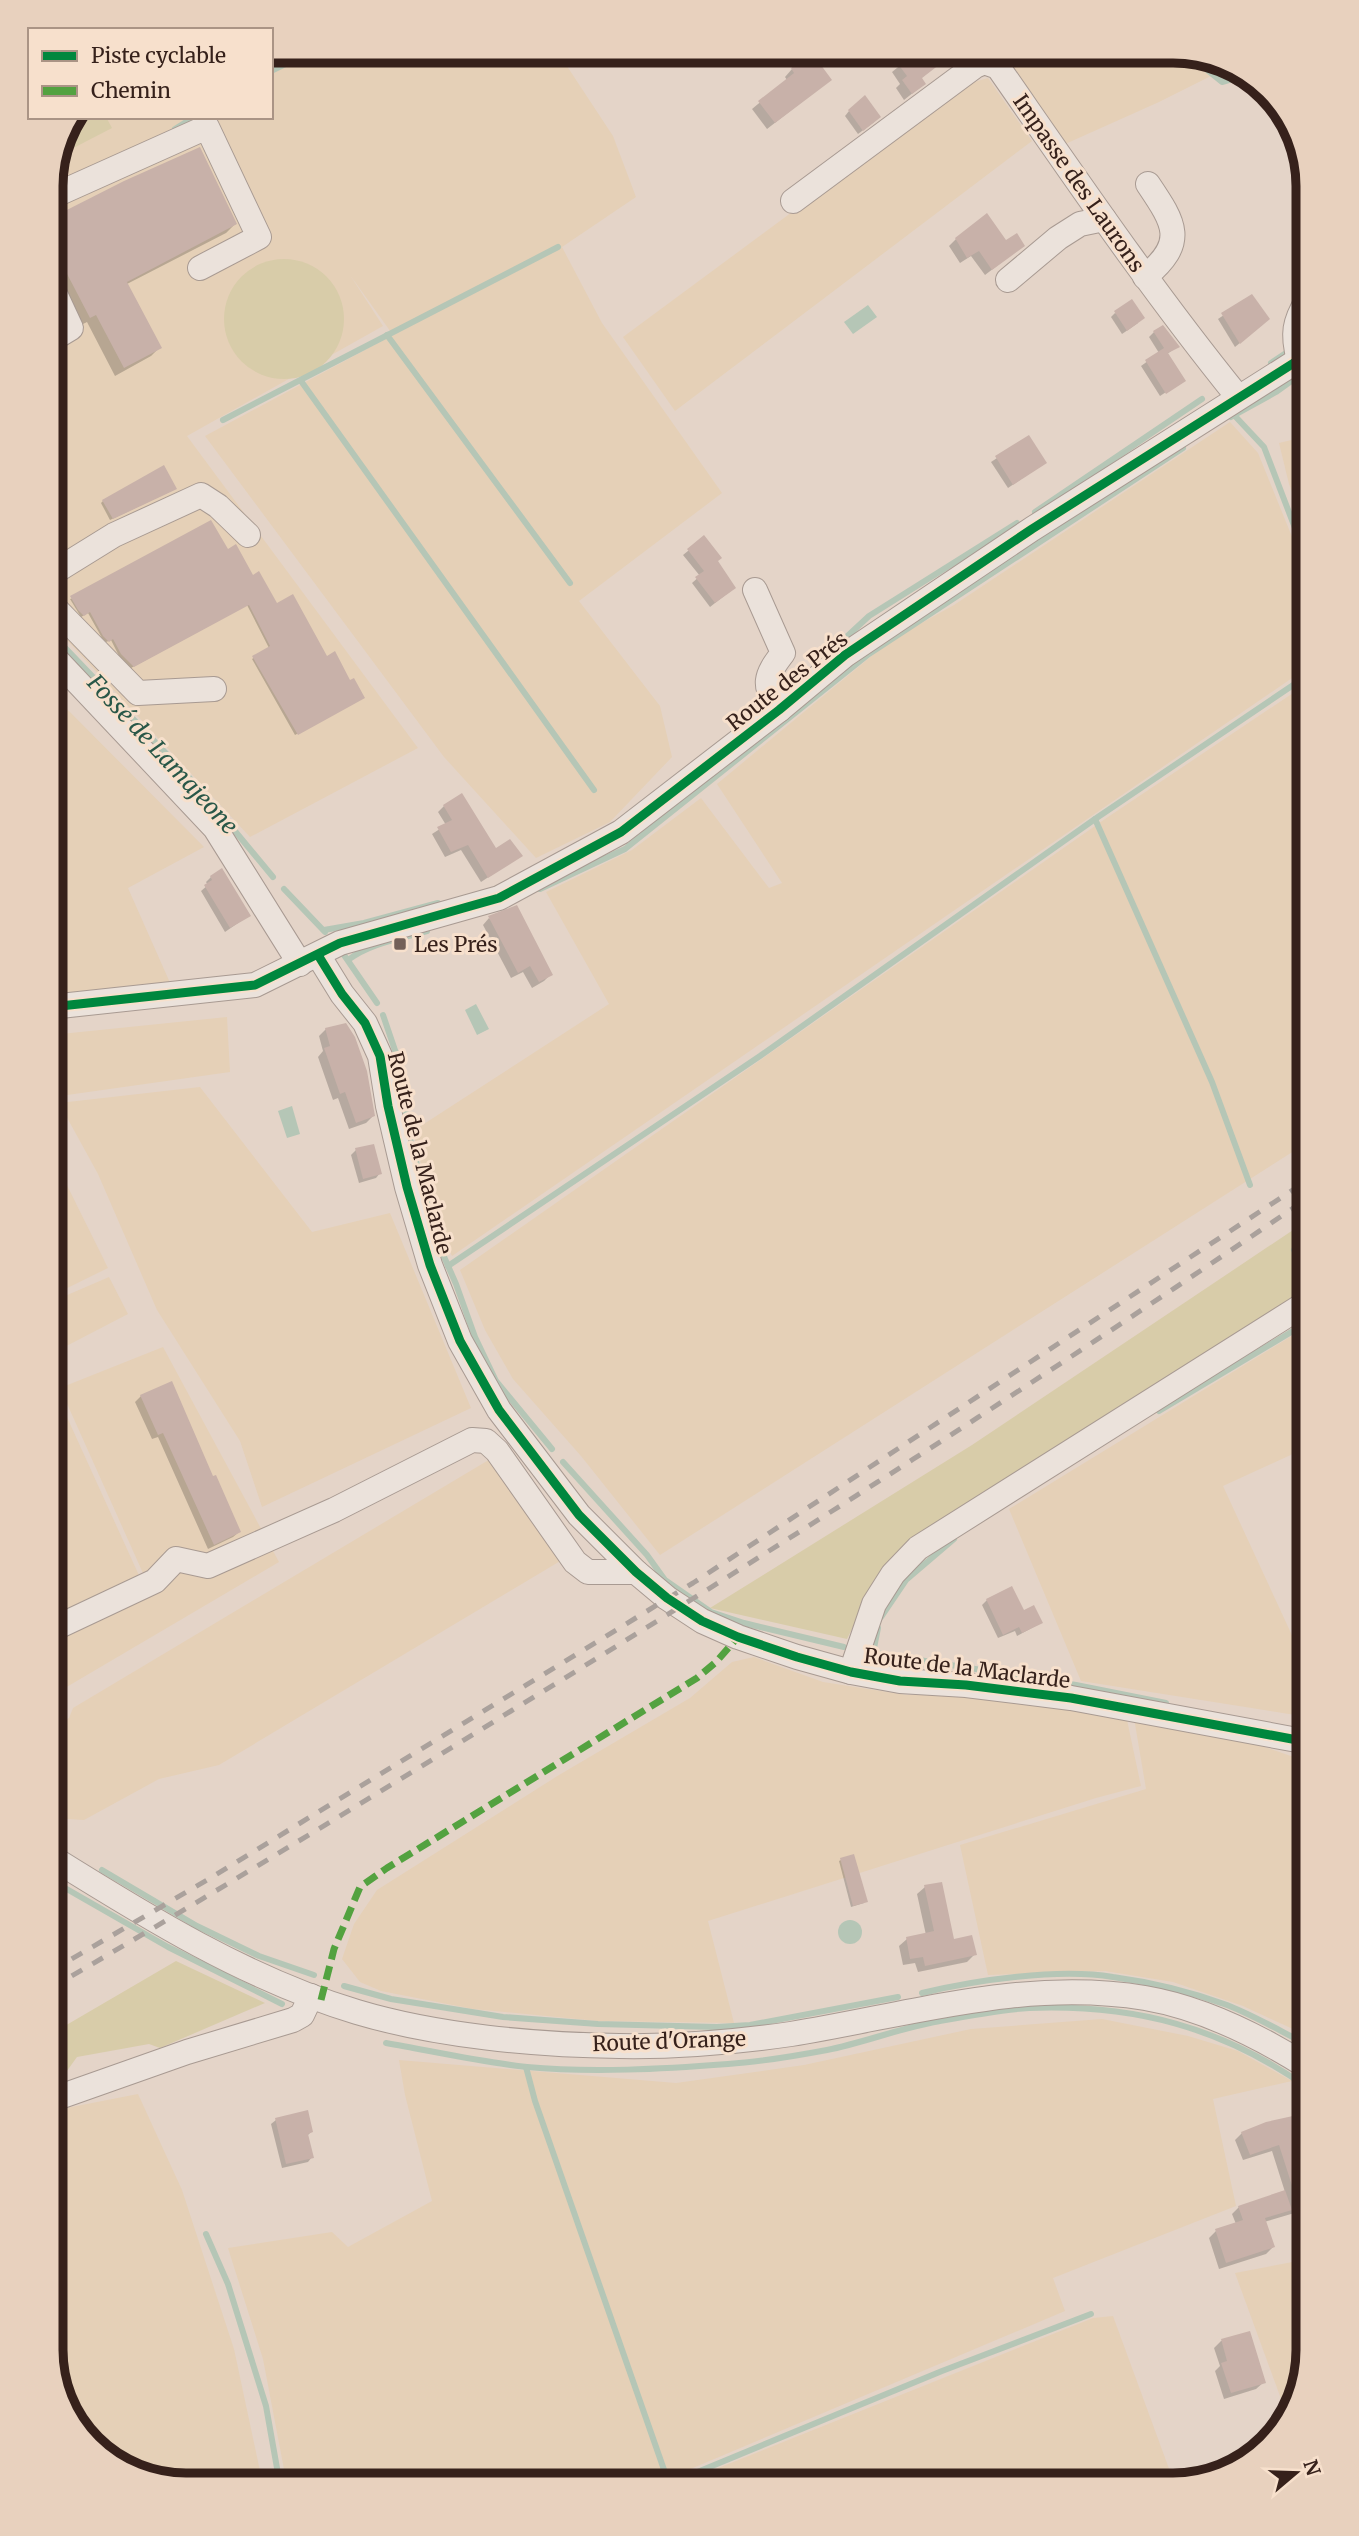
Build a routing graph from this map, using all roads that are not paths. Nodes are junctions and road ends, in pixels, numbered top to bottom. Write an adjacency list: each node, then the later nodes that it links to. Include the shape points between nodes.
1 (982, 63): 5 (street, Impasse des Laurons)
2 (987, 63): 6 (street, Impasse des Laurons, via 998,67)
3 (1148, 184): 8 (street, via 1171,218 1174,239 1159,265)
4 (63, 192): 7 (street, via 206,127 259,237)
5 (793, 201)
6 (1104, 219): 8 (street, Impasse des Laurons); 9 (street, via 1080,224)
7 (201, 268)
8 (1145, 277): 15 (street, Impasse des Laurons)
9 (1008, 280)
10 (63, 311): 12 (street, via 71,328)
11 (1296, 325): 13 (street)
12 (63, 333)
13 (1296, 344)
14 (1296, 361): 15 (street, Route des Prés)
15 (1238, 397): 22 (street, Route des Prés, via 856,648)
16 (248, 535): 17 (street, via 201,495 114,535)
17 (63, 567)
18 (755, 590): 22 (street, via 783,653 768,671 768,695)
19 (63, 616): 21 (street, via 138,693)
20 (63, 667): 23 (street, Route de la Maclarde, via 215,828)
21 (214, 689)
22 (779, 710): 23 (street, Route des Prés, via 621,831 499,898 340,943)
23 (309, 960): 24 (street, Route des Prés, via 255,985); 26 (street, Route de la Maclarde, via 365,1023 380,1056 407,1187 430,1265 460,1341 499,1410 532,1454 579,1515)
24 (63, 1006)
25 (1296, 1310): 28 (street, via 918,1548 893,1574 874,1604)
26 (636, 1572): 27 (street, via 588,1572 575,1562 497,1451 485,1441 472,1440 334,1510 208,1566 176,1559 155,1581); 28 (street, Route de la Maclarde, via 667,1598 738,1637)
27 (63, 1624)
28 (852, 1672): 29 (street, Route de la Maclarde, via 1071,1699)
29 (1296, 1740)
30 (63, 1864): 31 (street, Route d'Orange, via 138,1911)
31 (311, 1996): 32 (street, Route d'Orange, via 361,2013 474,2035 620,2046 791,2034 978,1998 1043,1992 1103,1994 1147,1998 1192,2011 1255,2036); 33 (street, via 302,2015 293,2020)
32 (1296, 2060)
33 (63, 2096)

